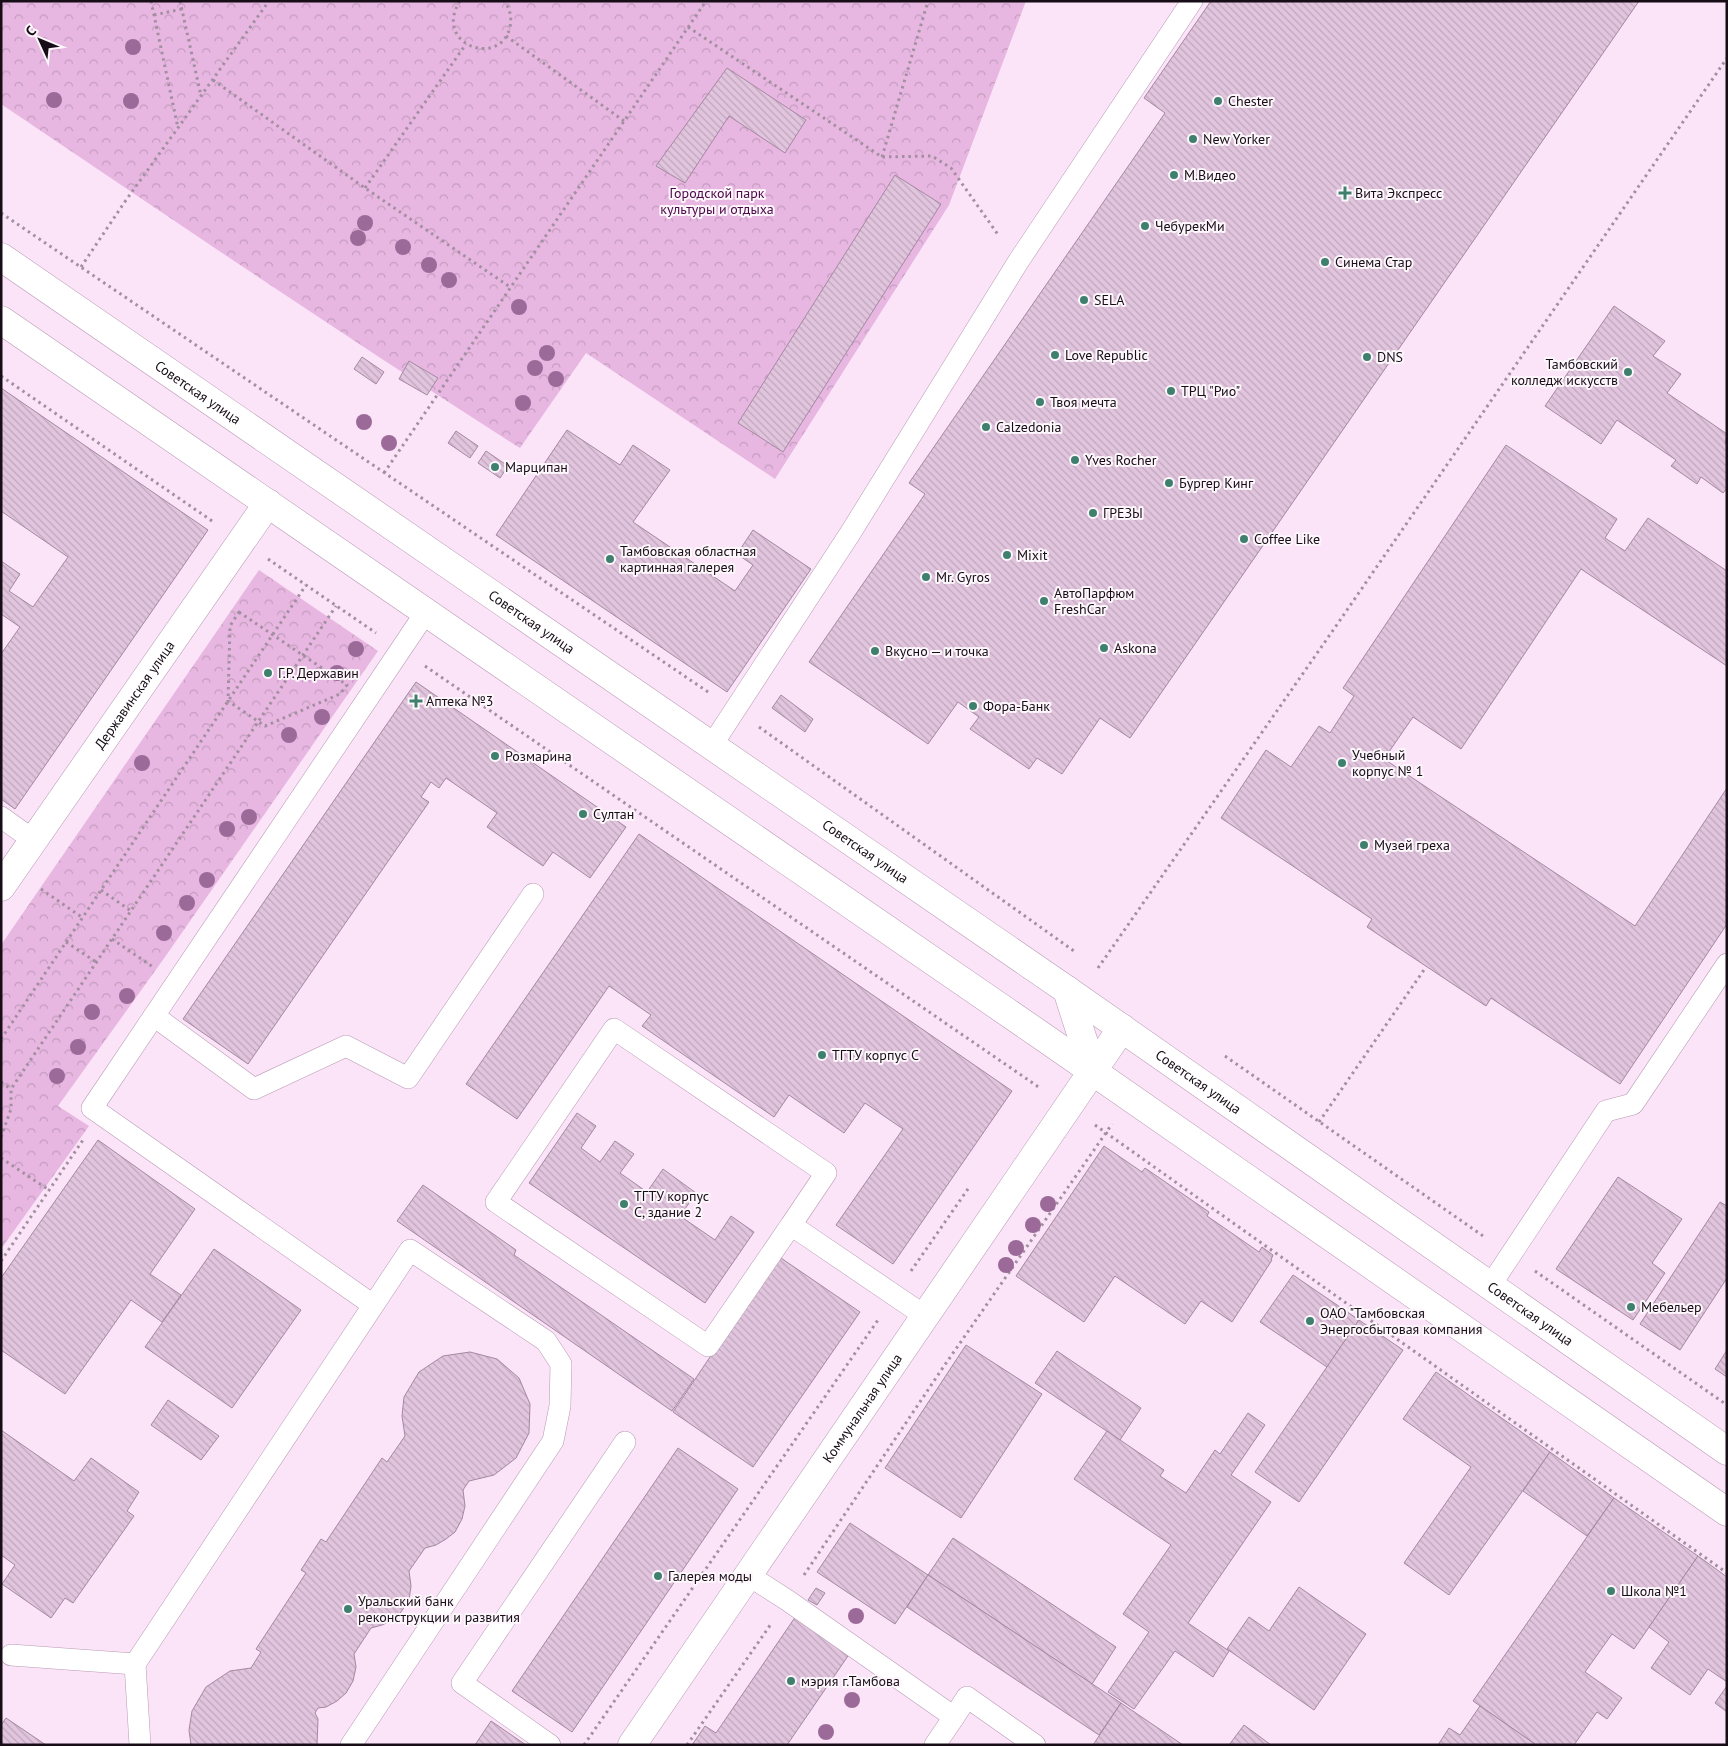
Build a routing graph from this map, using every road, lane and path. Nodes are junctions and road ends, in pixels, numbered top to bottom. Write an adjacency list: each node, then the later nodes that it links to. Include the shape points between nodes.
1 (151, 1): 10 (path)
2 (180, 1): 9 (path)
3 (269, 1): 15 (path)
4 (460, 1): 13 (path, via 455,9 454,26)
5 (504, 1): 12 (path, via 511,18)
6 (706, 1): 11 (path)
7 (928, 1): 19 (path)
8 (1192, 1): 23 (lane)
9 (182, 9): 10 (path); 16 (path)
10 (154, 15): 18 (path)
11 (688, 27): 17 (path); 19 (path)
12 (506, 36): 13 (path, via 499,44 488,48 478,49); 17 (path)
13 (466, 44): 20 (path)
14 (1727, 58): 54 (path)
15 (213, 80): 16 (path); 20 (path)
16 (201, 97): 18 (path)
17 (624, 121): 25 (path)
18 (178, 129): 24 (path)
19 (882, 157): 23 (path, via 932,156 951,168)
20 (365, 188): 25 (path)
21 (1, 213): 24 (path)
22 (1, 257): 40 (main road, Советская улица)
23 (1018, 262): 38 (lane, via 851,532)
24 (81, 266): 28 (path)
25 (510, 287): 28 (path)
26 (1, 320): 29 (main road)
27 (1, 376): 30 (path)
28 (384, 473): 38 (path)
29 (268, 503): 30 (main road, Державинская улица); 33 (main road)
30 (242, 541): 31 (path); 42 (main road, Державинская улица)
31 (306, 585): 32 (path); 34 (path)
32 (336, 606): 35 (path); 36 (path)
33 (426, 612): 35 (lane); 62 (main road)
34 (273, 635): 36 (path); 37 (path); 37 (path, via 239,612 230,626)
35 (401, 650): 56 (lane)
36 (303, 655): 39 (path); 39 (path, via 347,685 340,694 265,726)
37 (228, 701): 39 (path); 44 (path)
38 (735, 710): 40 (lane); 49 (path)
39 (258, 722): 46 (path)
40 (712, 745): 57 (main road, Советская улица)
41 (1, 817): 42 (lane)
42 (33, 840): 43 (main road, Державинская улица)
43 (1, 887)
44 (101, 890): 46 (path); 48 (path)
45 (533, 894): 58 (lane, via 408,1078 346,1046 254,1089)
46 (131, 911): 47 (path)
47 (112, 939): 50 (path); 56 (path)
48 (66, 942): 50 (path); 60 (path)
49 (1078, 954)
50 (96, 962): 65 (path)
51 (1092, 964): 54 (path)
52 (1727, 964): 75 (lane, via 1633,1104 1606,1111)
53 (1426, 967): 68 (path)
54 (1098, 968): 55 (path)
55 (1105, 973)
56 (177, 983): 58 (lane)
57 (1067, 990): 59 (main road, Советская улица); 62 (main road)
58 (154, 1016): 67 (lane, via 92,1108)
59 (1122, 1028): 62 (main road, Коммунальная улица); 77 (main road, Советская улица)
60 (1, 1039)
61 (1221, 1054): 68 (path)
62 (1093, 1072): 80 (main road, Коммунальная улица); 84 (main road)
63 (1, 1082): 65 (path)
64 (1039, 1087): 66 (path)
65 (11, 1089): 70 (path, via 11,1109)
66 (1034, 1095)
67 (101, 1114): 73 (path); 79 (lane)
68 (1319, 1122): 75 (path)
69 (1106, 1132): 86 (path)
70 (1, 1138)
71 (1, 1158): 73 (path)
72 (972, 1183): 78 (path)
73 (49, 1190): 76 (path)
74 (791, 1225): 74 (lane, via 826,1173 614,1029 496,1202 708,1346); 78 (lane)
75 (1510, 1255): 77 (lane); 81 (path)
76 (1, 1262)
77 (1490, 1286): 83 (main road, Советская улица)
78 (894, 1296): 80 (lane); 93 (path)
79 (373, 1306): 88 (lane); 91 (lane, via 410,1250 546,1341 561,1364 560,1406 553,1441)
80 (925, 1316): 85 (main road, Коммунальная улица)
81 (1727, 1405)
82 (625, 1442): 92 (lane, via 462,1683)
83 (1727, 1451)
84 (1727, 1512)
85 (748, 1575): 86 (lane); 94 (main road, Коммунальная улица)
86 (787, 1600): 89 (lane); 95 (path)
87 (5, 1658): 88 (lane)
88 (135, 1664): 90 (lane)
89 (954, 1717): 96 (lane); 97 (lane, via 967,1697)
90 (140, 1745)
91 (351, 1745)
92 (550, 1745)
93 (584, 1745)
94 (632, 1745)
95 (688, 1745)
96 (935, 1745)
97 (1035, 1745)

